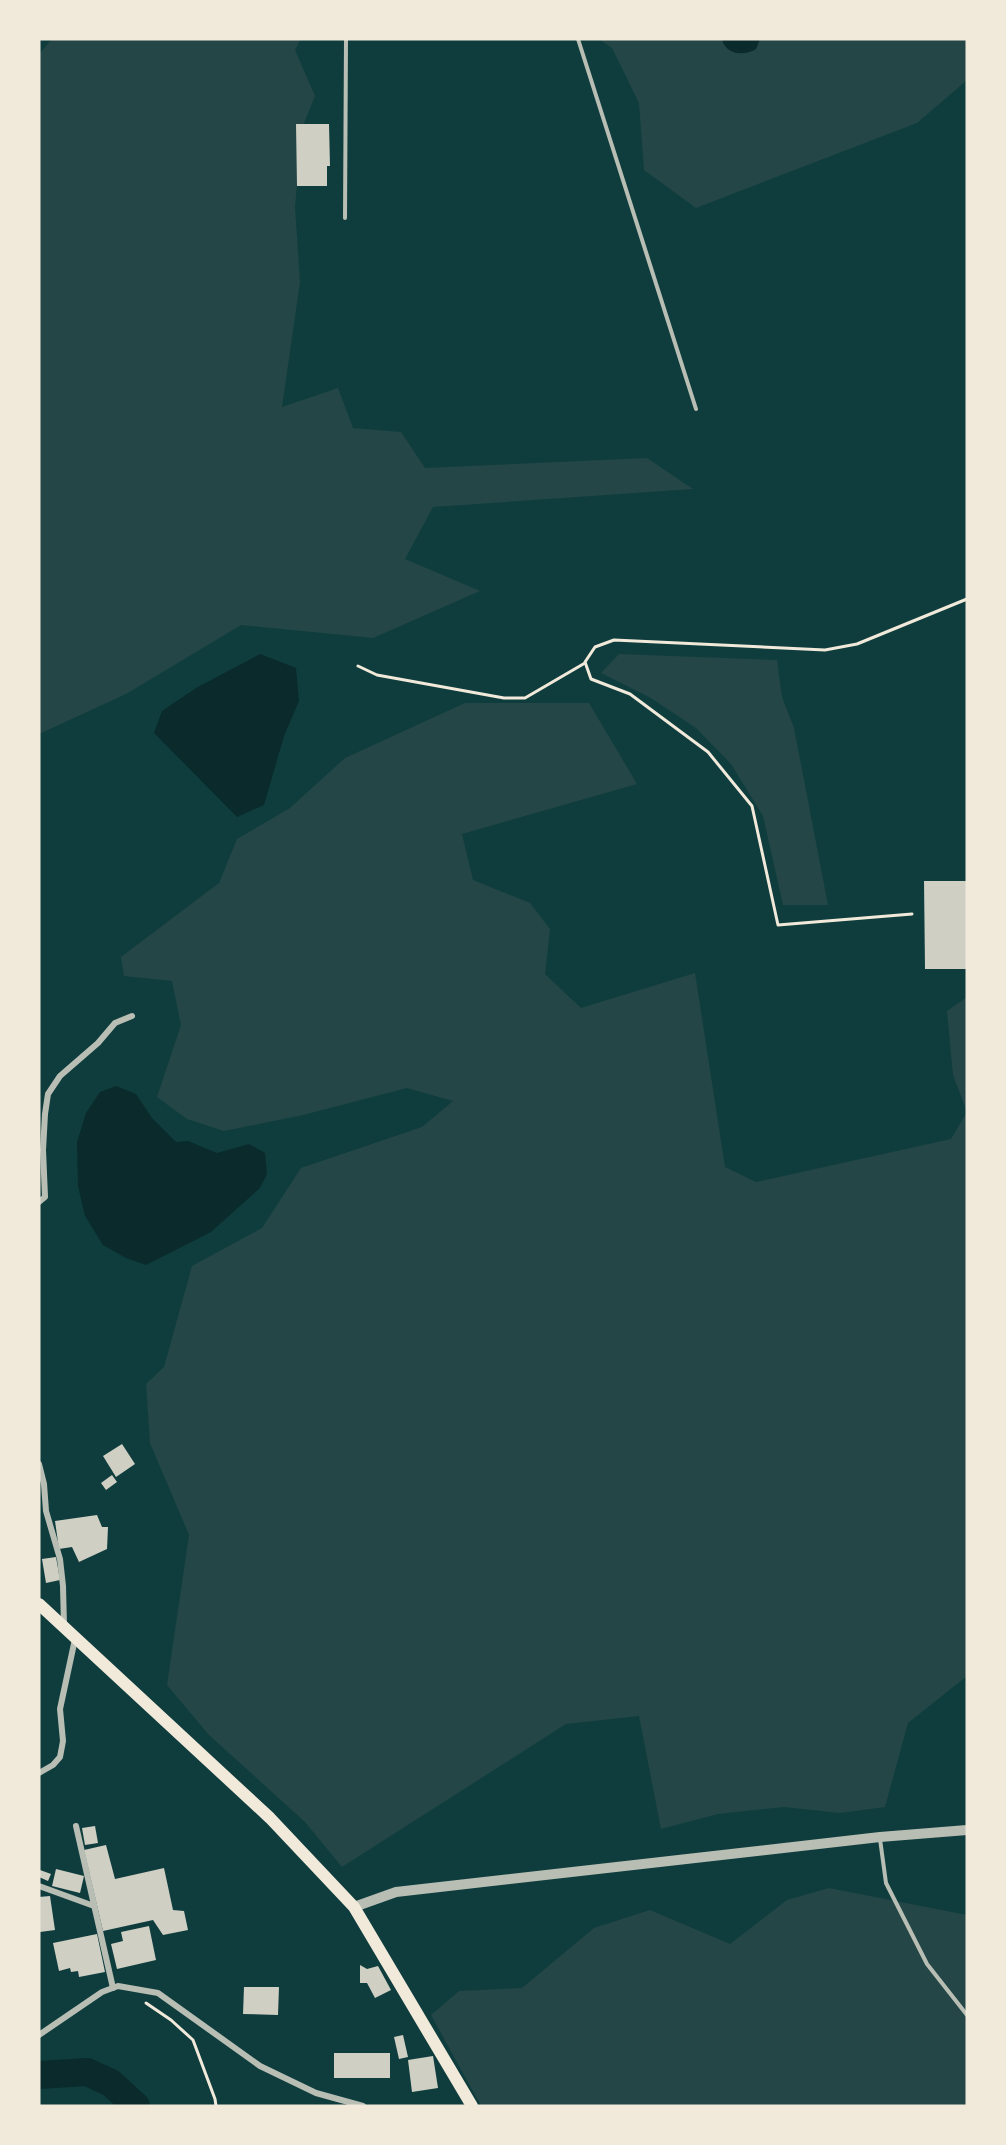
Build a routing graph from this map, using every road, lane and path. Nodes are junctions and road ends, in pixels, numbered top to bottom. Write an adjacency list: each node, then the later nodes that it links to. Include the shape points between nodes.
1 (346, 39): 3 (lane)
2 (578, 39): 4 (lane)
3 (345, 218)
4 (696, 409)
5 (967, 599): 6 (path, via 857,644 825,650 614,640 595,647)
6 (585, 663): 7 (path, via 525,698 504,698 377,675); 8 (path, via 591,679 630,694 708,752 752,806 778,926)
7 (358, 666)
8 (912, 914)
9 (132, 1016): 10 (street, via 115,1023 48,1094 43,1150 45,1197)
10 (39, 1202)
11 (39, 1464): 13 (street, via 46,1511 60,1559)
12 (39, 1604): 13 (main road)
13 (64, 1627): 14 (main road)
14 (76, 1638): 15 (street, via 60,1709 60,1757); 21 (main road, via 270,1818)
15 (39, 1773)
16 (76, 1826): 20 (street)
17 (967, 1830): 18 (street)
18 (880, 1837): 21 (street, via 396,1892); 24 (lane, via 886,1882 927,1964)
19 (39, 1886): 20 (street)
20 (94, 1906): 22 (street)
21 (354, 1907): 28 (main road)
22 (113, 1988): 25 (street); 27 (street, via 158,1993 260,2066 316,2093)
23 (143, 2002): 26 (path, via 193,2040)
24 (967, 2015)
25 (39, 2035)
26 (216, 2106)
27 (363, 2106)
28 (472, 2106)

